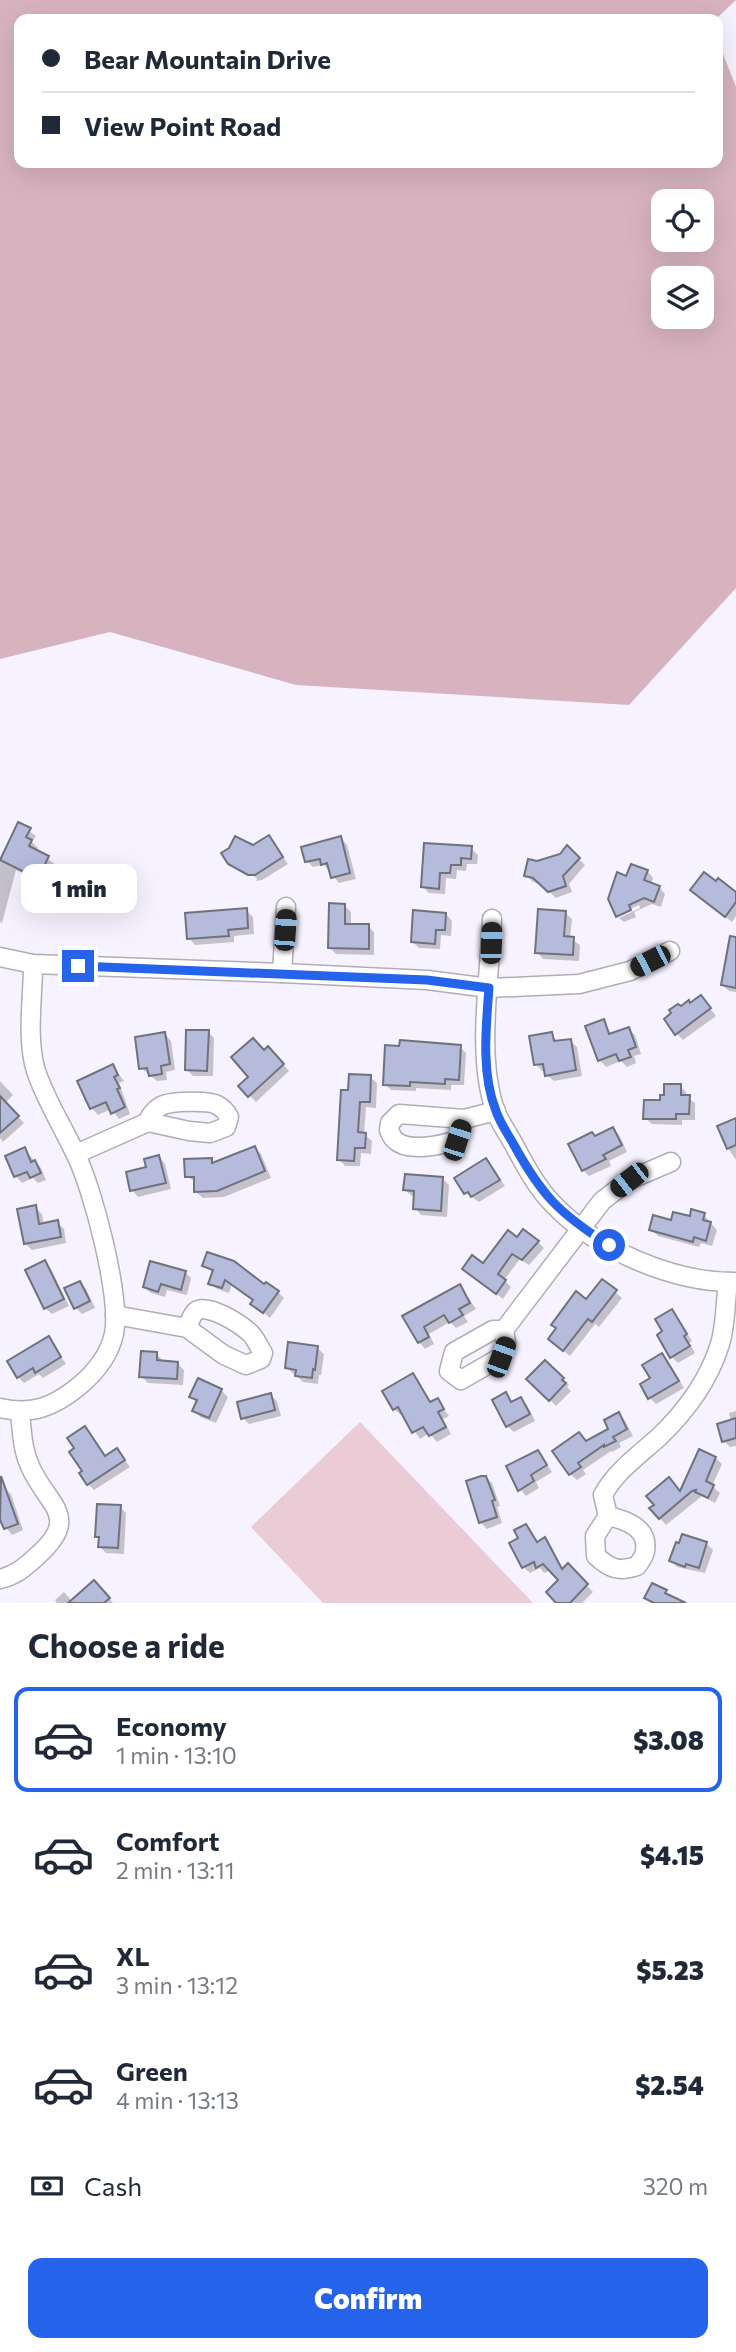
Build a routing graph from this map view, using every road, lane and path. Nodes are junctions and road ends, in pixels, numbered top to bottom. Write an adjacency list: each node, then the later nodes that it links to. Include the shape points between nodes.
1 (286, 907): 6 (street)
2 (492, 919): 7 (street)
3 (670, 951): 7 (street, via 630,971 579,984)
4 (0, 957): 5 (street)
5 (33, 964): 6 (street); 11 (street, via 36,1068)
6 (282, 972): 7 (street)
7 (489, 988): 8 (street, via 486,1041)
8 (496, 1111): 9 (street); 13 (street, via 533,1180)
9 (464, 1119)
10 (148, 1122): 11 (street)
11 (76, 1154): 15 (street, via 94,1202)
12 (671, 1162): 13 (street, via 629,1180 602,1201)
13 (580, 1227): 14 (street, via 656,1269 686,1278); 17 (street)
14 (732, 1282): 20 (street, via 720,1345 709,1373 681,1414 610,1482 603,1495)
15 (115, 1315): 16 (street); 19 (street, via 107,1354 91,1376 65,1397)
16 (187, 1328)
17 (504, 1330)
18 (0, 1408): 19 (street)
19 (20, 1413): 21 (street, via 30,1466 60,1520 49,1546 15,1576)
20 (608, 1516)
21 (0, 1579)

